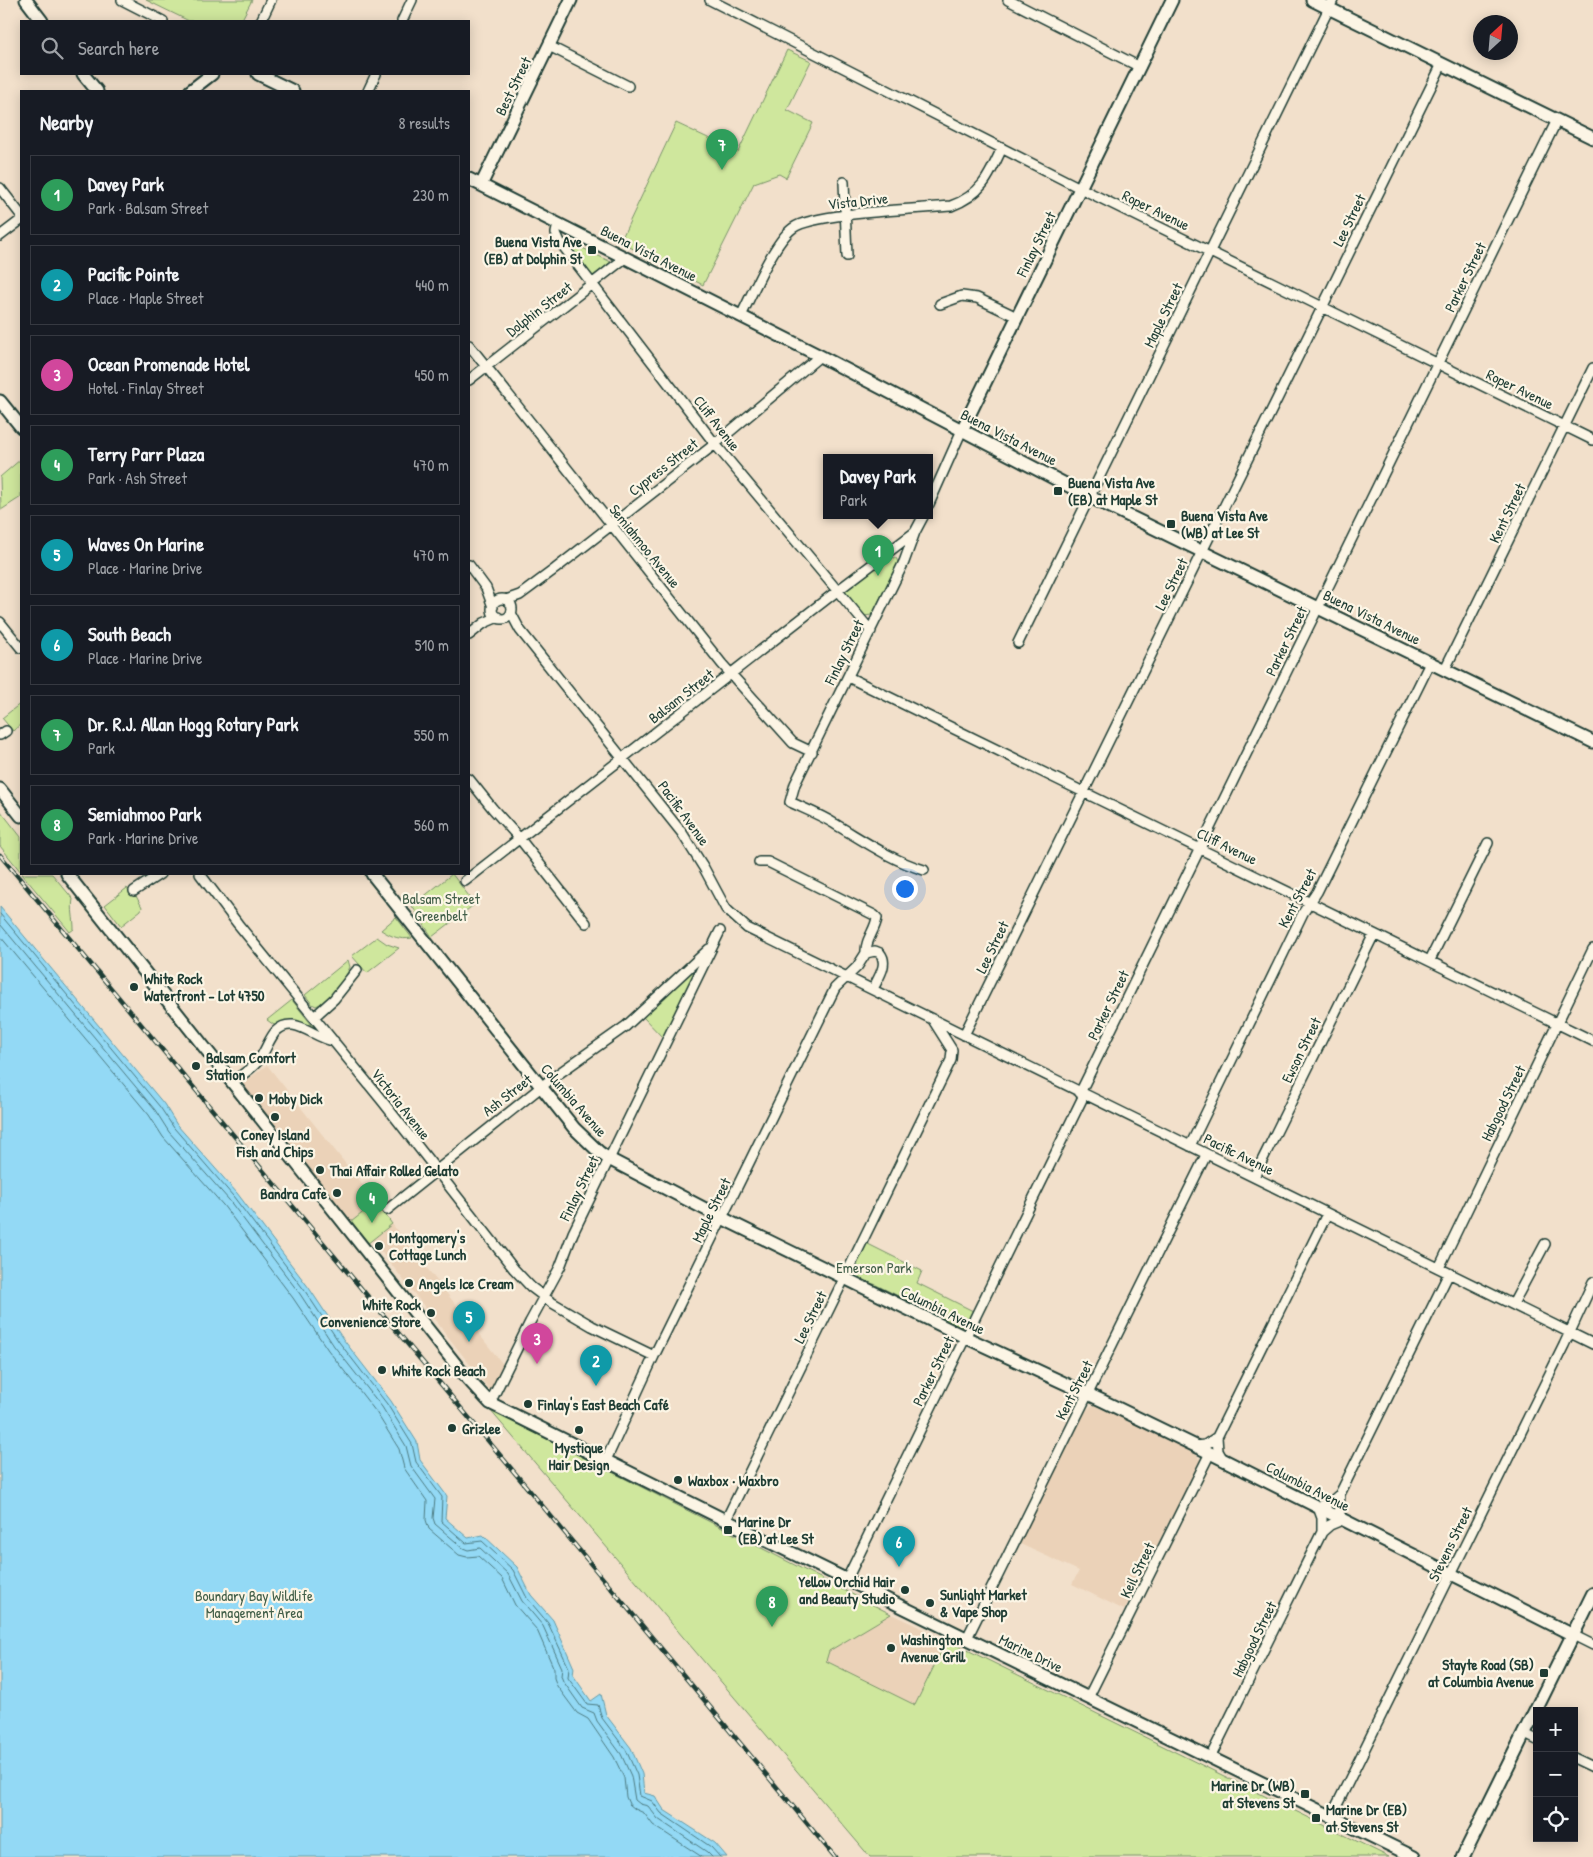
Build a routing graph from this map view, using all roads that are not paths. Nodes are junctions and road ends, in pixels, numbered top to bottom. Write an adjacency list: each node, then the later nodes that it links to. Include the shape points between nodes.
1 (26, 0): 11 (street)
2 (122, 0): 12 (street)
3 (271, 0): 13 (street)
4 (412, 0): 14 (street)
5 (571, 0): 15 (street, Best Street)
6 (710, 0): 29 (street, Roper Avenue)
7 (1008, 0): 17 (street)
8 (1172, 0): 17 (street, Finlay Street)
9 (1312, 0): 10 (street)
10 (1331, 4): 16 (street); 40 (street, Maple Street)
11 (41, 20)
12 (161, 20)
13 (261, 20)
14 (402, 20)
15 (549, 46): 22 (street); 32 (street, Best Street)
16 (1442, 64): 27 (street); 45 (street, Lee Street)
17 (1140, 67): 34 (street, Finlay Street)
18 (84, 75): 23 (street)
19 (211, 75): 24 (street)
20 (260, 75): 25 (street)
21 (376, 75): 26 (street)
22 (628, 86)
23 (96, 90)
24 (191, 90)
25 (291, 90)
26 (368, 90)
27 (1557, 120): 28 (street); 50 (street, Parker Street)
28 (1593, 138)
29 (1002, 148): 34 (street, Roper Avenue); 36 (street, Vista Drive, via 987,180 965,201 951,206)
30 (470, 180): 32 (street, Buena Vista Avenue)
31 (844, 182): 36 (street)
32 (481, 186): 38 (street, Buena Vista Avenue)
33 (0, 188): 35 (street)
34 (1080, 188): 40 (street, Roper Avenue); 47 (street, Finlay Street)
35 (20, 214)
36 (845, 216): 41 (street); 46 (street, Vista Drive, via 808,221 793,228 779,242)
37 (20, 221): 39 (street)
38 (558, 224): 42 (street, Buena Vista Avenue); 43 (street, Cliff Avenue, via 556,234 560,242)
39 (0, 236)
40 (1210, 252): 45 (street, Roper Avenue); 61 (street, Maple Street)
41 (847, 256)
42 (625, 258): 43 (street, Dolphin Street); 46 (street, Buena Vista Avenue)
43 (593, 284): 51 (street, Dolphin Street); 59 (street, Cliff Avenue)
44 (940, 304): 47 (street, via 962,296 977,298)
45 (1322, 307): 50 (street, Roper Avenue); 65 (street, Lee Street)
46 (741, 316): 49 (street, Buena Vista Avenue)
47 (1016, 317): 57 (street, Finlay Street)
48 (470, 346): 51 (street, Semiahmoo Avenue)
49 (820, 356): 57 (street, Buena Vista Avenue); 59 (street, Cypress Street)
50 (1437, 364): 56 (street, Roper Avenue); 71 (street, Parker Street)
51 (486, 367): 53 (street, Dolphin Street); 63 (street, Semiahmoo Avenue)
52 (1593, 368): 56 (street, Kent Street)
53 (470, 379)
54 (0, 401): 55 (street)
55 (20, 426)
56 (1565, 426): 58 (street, Roper Avenue); 81 (street, Kent Street)
57 (962, 430): 60 (street, Finlay Street); 61 (street, Buena Vista Avenue)
58 (1593, 440)
59 (715, 444): 63 (street, Cypress Street); 68 (street, Cliff Avenue)
60 (933, 495)
61 (1090, 496): 65 (street, Buena Vista Avenue); 78 (street, Maple Street)
62 (922, 519): 64 (street, Finlay Street)
63 (611, 526): 69 (street, Cypress Street); 82 (street, Semiahmoo Avenue)
64 (915, 532): 68 (street, Balsam Street); 76 (street, Finlay Street)
65 (1202, 551): 71 (street, Buena Vista Avenue); 89 (street, Lee Street)
66 (470, 566): 67 (street)
67 (486, 588): 70 (street); 73 (street)
68 (837, 591): 76 (street, Cliff Avenue); 82 (street, Balsam Street)
69 (520, 595): 70 (street, Cypress Street); 72 (street, Cypress Street)
70 (504, 599): 72 (street, via 511,604); 73 (street, via 496,601)
71 (1318, 607): 80 (street, Buena Vista Avenue); 93 (street, Parker Street)
72 (512, 611): 73 (street, via 507,617); 75 (street, Pacific Avenue)
73 (496, 613): 75 (street, Pacific Avenue); 77 (street)
74 (0, 622): 79 (street)
75 (520, 630): 86 (street, Pacific Avenue)
76 (871, 631): 83 (street, Finlay Street)
77 (470, 634)
78 (1018, 643)
79 (20, 647)
80 (1430, 663): 81 (street, Buena Vista Avenue); 102 (street, Kent Street)
81 (1445, 669): 84 (street, Buena Vista Avenue)
82 (731, 674): 85 (street, Semiahmoo Avenue, via 793,743); 86 (street, Balsam Street)
83 (848, 678): 85 (street, Finlay Street); 89 (street, Cliff Avenue)
84 (1593, 742)
85 (812, 752): 95 (street, Finlay Street, via 790,802 872,847)
86 (624, 758): 91 (street, Balsam Street); 111 (street, Pacific Avenue, via 682,833 732,917 746,928)
87 (470, 780): 91 (street)
88 (0, 789): 90 (street)
89 (1084, 792): 93 (street, Cliff Avenue); 116 (street, Lee Street)
90 (20, 815)
91 (520, 839): 100 (street, Balsam Street); 103 (street)
92 (1488, 844): 109 (street)
93 (1200, 848): 102 (street, Cliff Avenue); 121 (street, Parker Street)
94 (760, 862): 108 (street, via 768,862 874,915 877,918)
95 (924, 870)
96 (68, 875): 119 (street, Marine Drive)
97 (158, 875): 101 (street)
98 (201, 875): 113 (street, Victoria Avenue)
99 (373, 875): 120 (street, Columbia Avenue)
100 (464, 881)
101 (134, 891)
102 (1310, 902): 105 (street, Cliff Avenue); 122 (street, Kent Street)
103 (586, 923)
104 (720, 931): 106 (street, Finlay Street)
105 (1374, 934): 109 (street, Cliff Avenue); 126 (street, Ewson Street)
106 (713, 945): 120 (street, Ash Street, via 626,1026); 124 (street, Finlay Street)
107 (1593, 949): 115 (street, Habgood Street)
108 (866, 953): 111 (street); 112 (street, via 878,951 884,958 884,966)
109 (1430, 960): 115 (street, Cliff Avenue)
110 (357, 970): 113 (street, via 334,999)
111 (848, 977): 112 (street, Pacific Avenue); 129 (street, Maple Street, via 835,988)
112 (873, 989): 114 (street, Pacific Avenue)
113 (314, 1017): 117 (street, Victoria Avenue)
114 (932, 1019): 116 (street, Pacific Avenue); 133 (street, Lee Street, via 952,1050 951,1060)
115 (1557, 1022): 118 (street, Cliff Avenue); 131 (street, Habgood Street)
116 (964, 1035): 121 (street, Pacific Avenue)
117 (334, 1041): 119 (street, via 293,1025 280,1028 258,1062); 125 (street, Victoria Avenue)
118 (1593, 1041)
119 (232, 1082): 142 (street, Marine Drive, via 465,1376)
120 (541, 1087): 124 (street, Columbia Avenue, via 574,1128); 125 (street, Ash Street)
121 (1082, 1094): 122 (street, Pacific Avenue); 138 (street, Parker Street)
122 (1190, 1146): 123 (street, Pacific Avenue)
123 (1206, 1155): 126 (street, Pacific Avenue); 141 (street, Kent Street)
124 (609, 1159): 129 (street, Columbia Avenue); 135 (street, Finlay Street)
125 (436, 1171): 127 (street, Ash Street); 135 (street, Victoria Avenue, via 504,1258)
126 (1254, 1177): 128 (street, Pacific Avenue)
127 (387, 1210)
128 (1327, 1214): 131 (street, Pacific Avenue); 143 (street)
129 (722, 1218): 133 (street, Columbia Avenue); 140 (street, Maple Street)
130 (1545, 1244): 136 (street)
131 (1438, 1268): 132 (street, Pacific Avenue)
132 (1449, 1273): 136 (street, Pacific Avenue); 148 (street)
133 (844, 1278): 138 (street, Columbia Avenue); 150 (street, Lee Street)
134 (1593, 1282): 137 (street, Stevens Street)
135 (544, 1298): 140 (street, Victoria Avenue); 142 (street, Finlay Street)
136 (1513, 1304): 137 (street, Pacific Avenue)
137 (1570, 1332): 139 (street, Pacific Avenue); 153 (street, Stevens Street)
138 (965, 1337): 141 (street, Columbia Avenue); 154 (street, Parker Street)
139 (1593, 1344)
140 (654, 1356): 146 (street, Maple Street)
141 (1088, 1394): 144 (street, Columbia Avenue); 157 (street, Kent Street)
142 (490, 1403): 146 (street, Marine Drive)
143 (1217, 1437): 144 (street, via 1205,1445); 147 (street, via 1218,1451)
144 (1196, 1446): 145 (street, Columbia Avenue)
145 (1210, 1453): 147 (street, Columbia Avenue); 159 (street, Keil Street)
146 (606, 1460): 150 (street, Marine Drive)
147 (1223, 1460): 149 (street, Columbia Avenue)
148 (1340, 1494): 149 (street); 151 (street)
149 (1318, 1507): 151 (street, Columbia Avenue); 152 (street)
150 (726, 1520): 154 (street, Marine Drive)
151 (1342, 1520): 152 (street); 153 (street, Columbia Avenue)
152 (1322, 1532): 162 (street, Habgood Street)
153 (1450, 1574): 156 (street, Columbia Avenue); 165 (street, Stevens Street)
154 (847, 1579): 157 (street, Marine Drive)
155 (1593, 1594): 156 (main road)
156 (1573, 1635): 158 (street); 160 (main road)
157 (967, 1638): 159 (street, Marine Drive)
158 (1593, 1645)
159 (1088, 1698): 162 (street, Marine Drive)
160 (1523, 1733): 161 (street); 167 (main road)
161 (1533, 1738)
162 (1210, 1758): 165 (street, Marine Drive)
163 (1578, 1760): 164 (street)
164 (1593, 1767)
165 (1330, 1817): 166 (street, Marine Drive)
166 (1414, 1857)
167 (1463, 1857)

